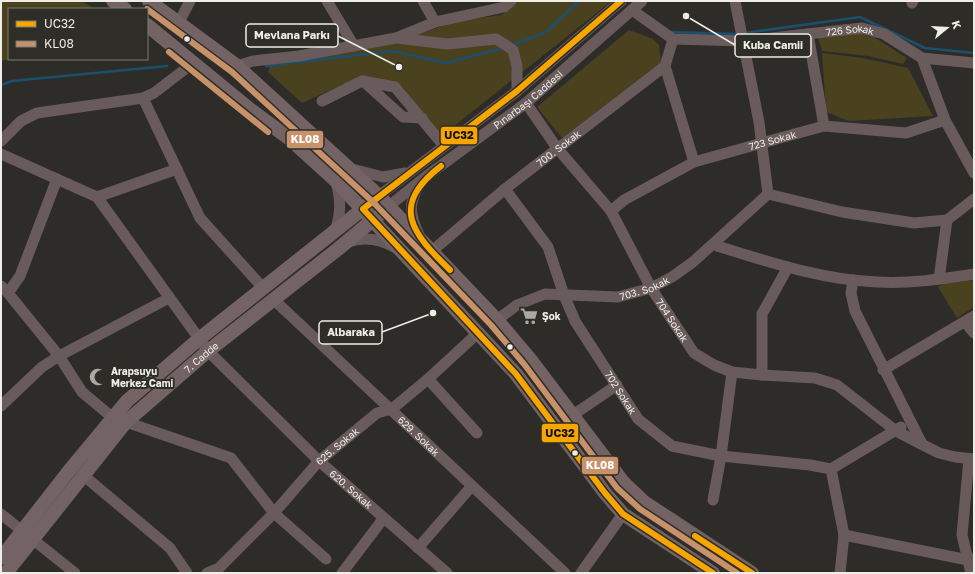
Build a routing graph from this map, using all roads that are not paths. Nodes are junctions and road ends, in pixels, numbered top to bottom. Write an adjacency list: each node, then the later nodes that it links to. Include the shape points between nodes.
1 (113, 1): 10 (main road)
2 (149, 1): 13 (main road)
3 (190, 1): 13 (street)
4 (327, 1): 19 (street)
5 (423, 1): 12 (street)
6 (511, 1): 12 (street, via 504,7)
7 (621, 1): 26 (street, Pınarbaşı Caddesi)
8 (642, 1): 11 (street, Pınarbaşı Caddesi)
9 (735, 1): 18 (street)
10 (124, 8)
11 (632, 10): 17 (street); 29 (street, Pınarbaşı Caddesi)
12 (435, 22): 16 (street)
13 (178, 24): 23 (main road)
14 (148, 26): 21 (main road)
15 (808, 34): 18 (street, 726 Sokak); 20 (street, 726 Sokak, via 862,28 884,34); 32 (street)
16 (396, 38): 19 (street); 26 (street, via 447,44 496,39 514,50)
17 (673, 39): 18 (street, 726 Sokak); 24 (street)
18 (742, 39): 34 (street)
19 (354, 46): 23 (street, via 253,61)
20 (922, 58): 22 (street, 726 Sokak); 31 (street)
21 (194, 63): 27 (street, via 154,93); 45 (main road, via 290,139)
22 (974, 63)
23 (237, 66): 39 (main road)
24 (665, 66): 36 (street, 700. Sokak); 38 (street)
25 (362, 81): 28 (street); 30 (street, via 403,117); 30 (street, via 395,87)
26 (517, 91): 35 (street, Pınarbaşı Caddesi)
27 (143, 98): 33 (street, via 37,113 21,121); 40 (street, 629. Sokak)
28 (322, 101)
29 (526, 103): 36 (street, 704 Sokak); 43 (street, Pınarbaşı Caddesi)
30 (422, 118): 35 (street)
31 (945, 120): 32 (street, 723 Sokak, via 906,133); 42 (street)
32 (824, 126): 34 (street, 723 Sokak)
33 (1, 141)
34 (762, 143): 38 (street, 723 Sokak); 47 (street)
35 (444, 146): 41 (street, Pınarbaşı Caddesi)
36 (557, 148): 46 (street, 700. Sokak); 53 (street, 704 Sokak)
37 (1, 154): 44 (street)
38 (694, 162): 53 (street, 723 Sokak, via 624,200)
39 (351, 169): 41 (street, via 383,177); 49 (main road)
40 (177, 170): 48 (street); 68 (street, 629. Sokak, via 200,218)
41 (411, 171): 49 (street, Pınarbaşı Caddesi)
42 (974, 173)
43 (424, 178): 51 (street, Pınarbaşı Caddesi); 57 (street, via 410,209)
44 (57, 179): 48 (street); 67 (street, via 20,276)
45 (335, 180): 52 (main road); 56 (street, via 341,207)
46 (505, 189): 61 (street, 700. Sokak); 69 (street, 702 Sokak, via 548,247)
47 (768, 194): 55 (street, via 842,212 914,223); 59 (street, 703. Sokak)
48 (97, 196): 70 (street, 620. Sokak)
49 (379, 196): 51 (main road); 52 (main road, 7. Cadde)
50 (974, 199): 55 (street)
51 (389, 206): 54 (main road, 7. Cadde); 57 (main road)
52 (363, 209): 54 (main road); 56 (main road, 7. Cadde)
53 (611, 210): 66 (street, 704 Sokak)
54 (373, 220): 58 (main road, 7. Cadde); 60 (main road)
55 (947, 220): 64 (street)
56 (334, 234): 68 (main road, 7. Cadde)
57 (421, 239): 61 (main road)
58 (347, 242): 60 (street, via 356,239 380,240); 68 (main road, 7. Cadde)
59 (714, 245): 62 (street); 66 (street, 703. Sokak, via 672,278)
60 (400, 250): 73 (main road)
61 (432, 251): 72 (main road)
62 (788, 267): 65 (street); 80 (street, via 762,314)
63 (974, 274): 64 (street)
64 (939, 279): 65 (street, via 878,282)
65 (853, 280): 78 (street, via 851,293 855,311)
66 (651, 288): 69 (street, 703. Sokak, via 618,297); 79 (street, 704 Sokak, via 694,353)
67 (5, 290): 77 (street)
68 (268, 294): 75 (main road, 7. Cadde); 76 (main road, 7. Cadde); 84 (street, 629. Sokak)
69 (564, 295): 72 (street, 703. Sokak, via 545,294 532,298 517,305); 82 (street, 702 Sokak, via 575,321)
70 (169, 298): 75 (street, 620. Sokak); 77 (street)
71 (970, 319): 74 (street); 78 (street)
72 (497, 320): 85 (main road)
73 (479, 332): 81 (street, 625. Sokak); 101 (main road, via 516,374)
74 (974, 334)
75 (199, 339): 76 (street, 620. Sokak); 86 (main road, 7. Cadde, via 127,401)
76 (208, 351): 87 (main road, 7. Cadde); 94 (street, 620. Sokak)
77 (59, 356): 83 (street, via 42,367); 86 (street, via 82,392)
78 (883, 370): 88 (street)
79 (732, 372): 80 (street, 704 Sokak); 92 (street)
80 (762, 375): 89 (street, 704 Sokak, via 815,378 837,385)
81 (428, 379): 84 (street, 625. Sokak); 90 (street)
82 (616, 385): 85 (street); 92 (street, 702 Sokak, via 638,419 672,446)
83 (1, 406)
84 (392, 409): 94 (street, 625. Sokak, via 377,413); 97 (street, 629. Sokak)
85 (573, 415): 118 (main road, via 623,482 644,502)
86 (112, 418): 103 (main road, 7. Cadde)
87 (126, 422): 96 (main road, 7. Cadde); 99 (street, via 231,458)
88 (910, 422): 89 (street); 91 (street)
89 (896, 430): 91 (street, 704 Sokak); 95 (street)
90 (477, 433)
91 (923, 445): 93 (street, 704 Sokak, via 944,454)
92 (721, 456): 95 (street, 702 Sokak); 98 (street)
93 (972, 459): 108 (street, via 962,535)
94 (320, 461): 99 (street, 625. Sokak); 102 (street, 620. Sokak)
95 (831, 469): 104 (street)
96 (83, 475): 103 (main road, 7. Cadde); 111 (street, via 170,548)
97 (472, 487): 105 (street); 115 (street, 629. Sokak)
98 (712, 500)
99 (274, 513): 107 (street); 112 (street, 625. Sokak, via 219,568)
100 (1, 514): 103 (street)
101 (623, 514): 116 (street); 117 (main road)
102 (384, 519): 105 (street, 620. Sokak); 113 (street)
103 (27, 535): 106 (main road, 7. Cadde); 109 (main road, 7. Cadde); 110 (street)
104 (844, 535): 108 (street); 119 (street)
105 (418, 548): 114 (street, 620. Sokak)
106 (1, 558)
107 (326, 559)
108 (971, 560): 120 (street)
109 (6, 573)
110 (76, 573)
111 (187, 573)
112 (207, 573)
113 (342, 573)
114 (447, 573)
115 (564, 573)
116 (582, 573)
117 (713, 573)
118 (752, 573)
119 (840, 573)
120 (971, 573)

